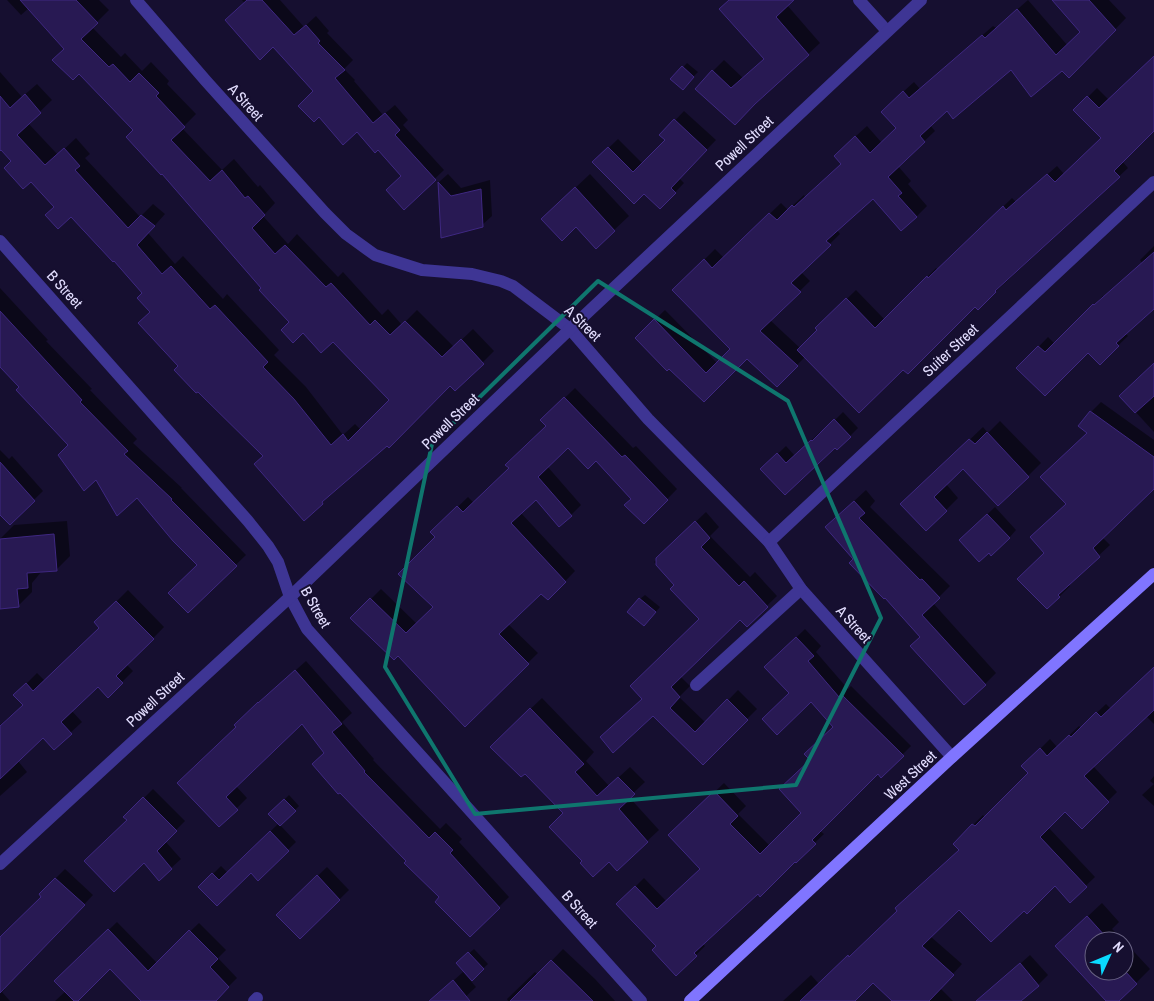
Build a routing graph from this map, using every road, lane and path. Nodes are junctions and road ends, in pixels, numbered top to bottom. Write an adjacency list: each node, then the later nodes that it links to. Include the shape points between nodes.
1 (136, 0): 7 (street, A Street, via 325,213 364,249 422,270 472,274 502,281)
2 (859, 0): 4 (street)
3 (921, 0): 4 (street, Powell Street)
4 (887, 31): 7 (street, Powell Street)
5 (1154, 182): 8 (street, Suiter Street)
6 (0, 241): 11 (street, B Street, via 248,521 278,562)
7 (570, 329): 8 (street, A Street, via 648,419); 11 (street, Powell Street)
8 (769, 542): 10 (street, A Street)
9 (1154, 574): 13 (street, West Street)
10 (801, 589): 12 (street); 13 (street, A Street)
11 (290, 597): 14 (street, Powell Street); 15 (street, B Street, via 307,629)
12 (696, 685)
13 (952, 758): 16 (street, West Street)
14 (0, 864)
15 (641, 1001)
16 (690, 1001)

